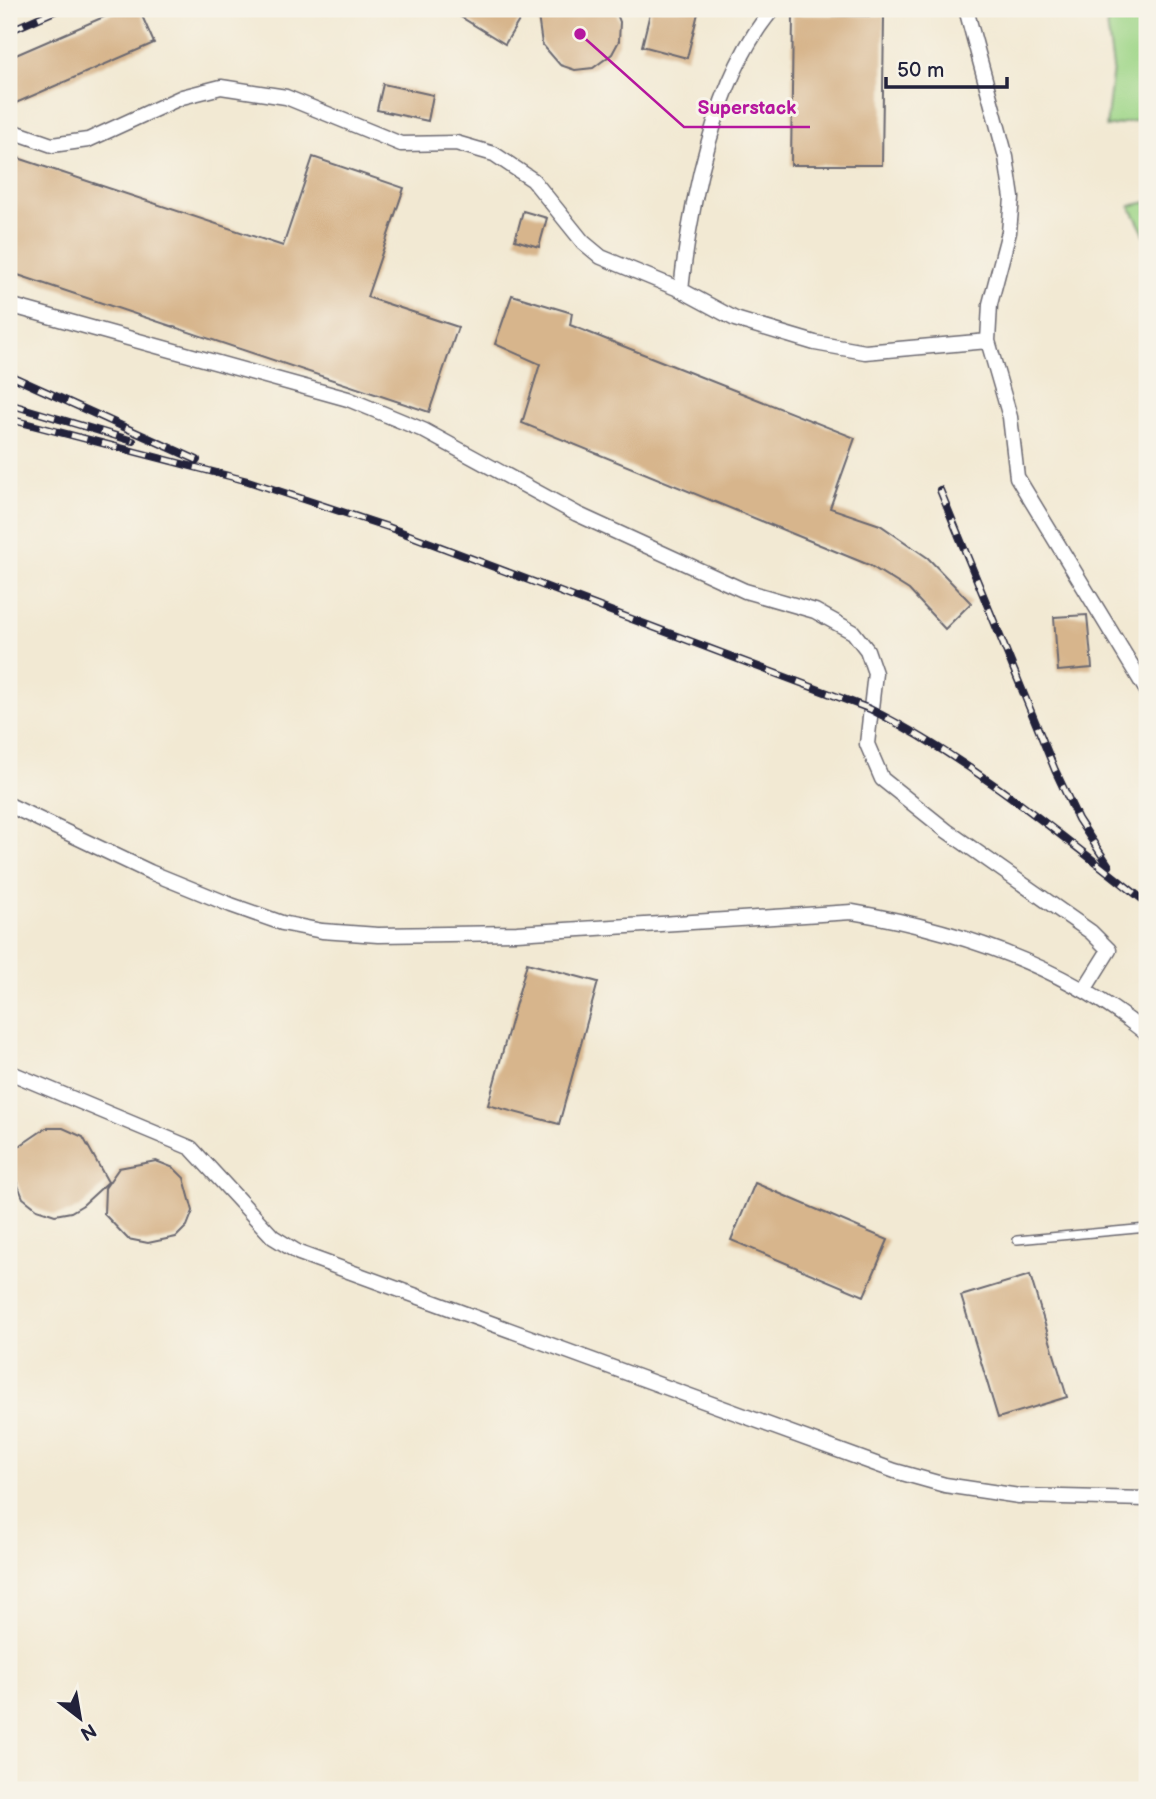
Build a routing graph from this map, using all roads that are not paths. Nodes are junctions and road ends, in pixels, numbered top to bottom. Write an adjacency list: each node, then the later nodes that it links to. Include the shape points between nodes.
1 (774, 9): 4 (street, via 738,65 694,190)
2 (966, 9): 6 (street, via 1006,157 1012,198 1009,232 990,304)
3 (9, 130): 4 (street, via 52,145 88,140 182,97 221,87 286,97 401,144 456,143 494,154 533,180 583,242 601,257)
4 (681, 290): 6 (street, via 735,319 815,343 865,352)
5 (9, 305): 9 (street, via 348,400 423,430 577,514 745,592 816,611 853,632 867,650 875,673 867,744 882,779 947,831 1091,932 1108,950)
6 (988, 341): 7 (street, via 1010,417 1017,477)
7 (1147, 691)
8 (9, 805): 9 (street, via 231,905 322,931 517,933 852,912 905,920 963,938 1034,964)
9 (1084, 990): 10 (street, via 1108,1002)
10 (1147, 1034)
11 (9, 1072): 14 (street, via 191,1147 273,1237 299,1253 484,1323 895,1471 946,1485 1019,1496)
12 (1147, 1228): 13 (lane)
13 (1017, 1240)
14 (1147, 1499)

